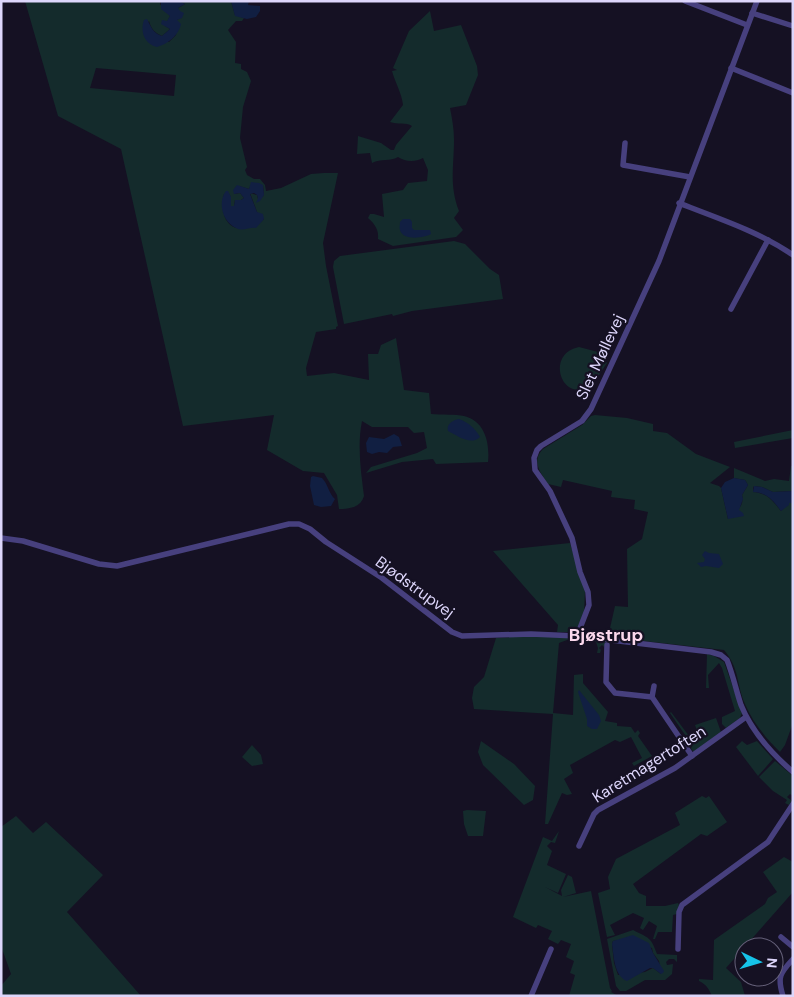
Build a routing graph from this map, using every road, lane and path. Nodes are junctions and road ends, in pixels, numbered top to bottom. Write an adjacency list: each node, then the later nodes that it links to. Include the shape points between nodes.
1 (685, 1): 4 (street)
2 (757, 1): 3 (street, Slet Møllevej)
3 (752, 13): 4 (street, Slet Møllevej); 5 (street)
4 (747, 25): 6 (street, Slet Møllevej)
5 (793, 26)
6 (731, 68): 7 (street); 9 (street, Slet Møllevej)
7 (793, 93)
8 (625, 143): 9 (street, via 622,165)
9 (690, 177): 10 (street, Slet Møllevej)
10 (680, 204): 11 (street); 15 (street, Slet Møllevej, via 659,261 591,409 582,421 541,446 534,458 535,470 550,492 574,544 588,592 589,605)
11 (768, 240): 12 (street); 13 (street)
12 (793, 255)
13 (731, 309)
14 (1, 538): 15 (street, Bjødstrupvej, via 117,566 299,524 310,528 382,578 457,634)
15 (578, 636): 19 (street, Bjødstrupvej, via 721,655 727,660)
16 (608, 645): 18 (street, via 606,682 615,693)
17 (654, 686): 18 (street)
18 (652, 697): 20 (street)
19 (746, 717): 20 (street, Karetmagertoften); 21 (street, Bjødstrupvej, via 766,746)
20 (692, 756): 23 (street, Karetmagertoften, via 598,810)
21 (793, 772)
22 (793, 804): 25 (street, via 768,842 682,905)
23 (579, 846)
24 (551, 949): 27 (street)
25 (678, 949)
26 (793, 959): 28 (street, via 779,978)
27 (531, 996)
28 (783, 996)

